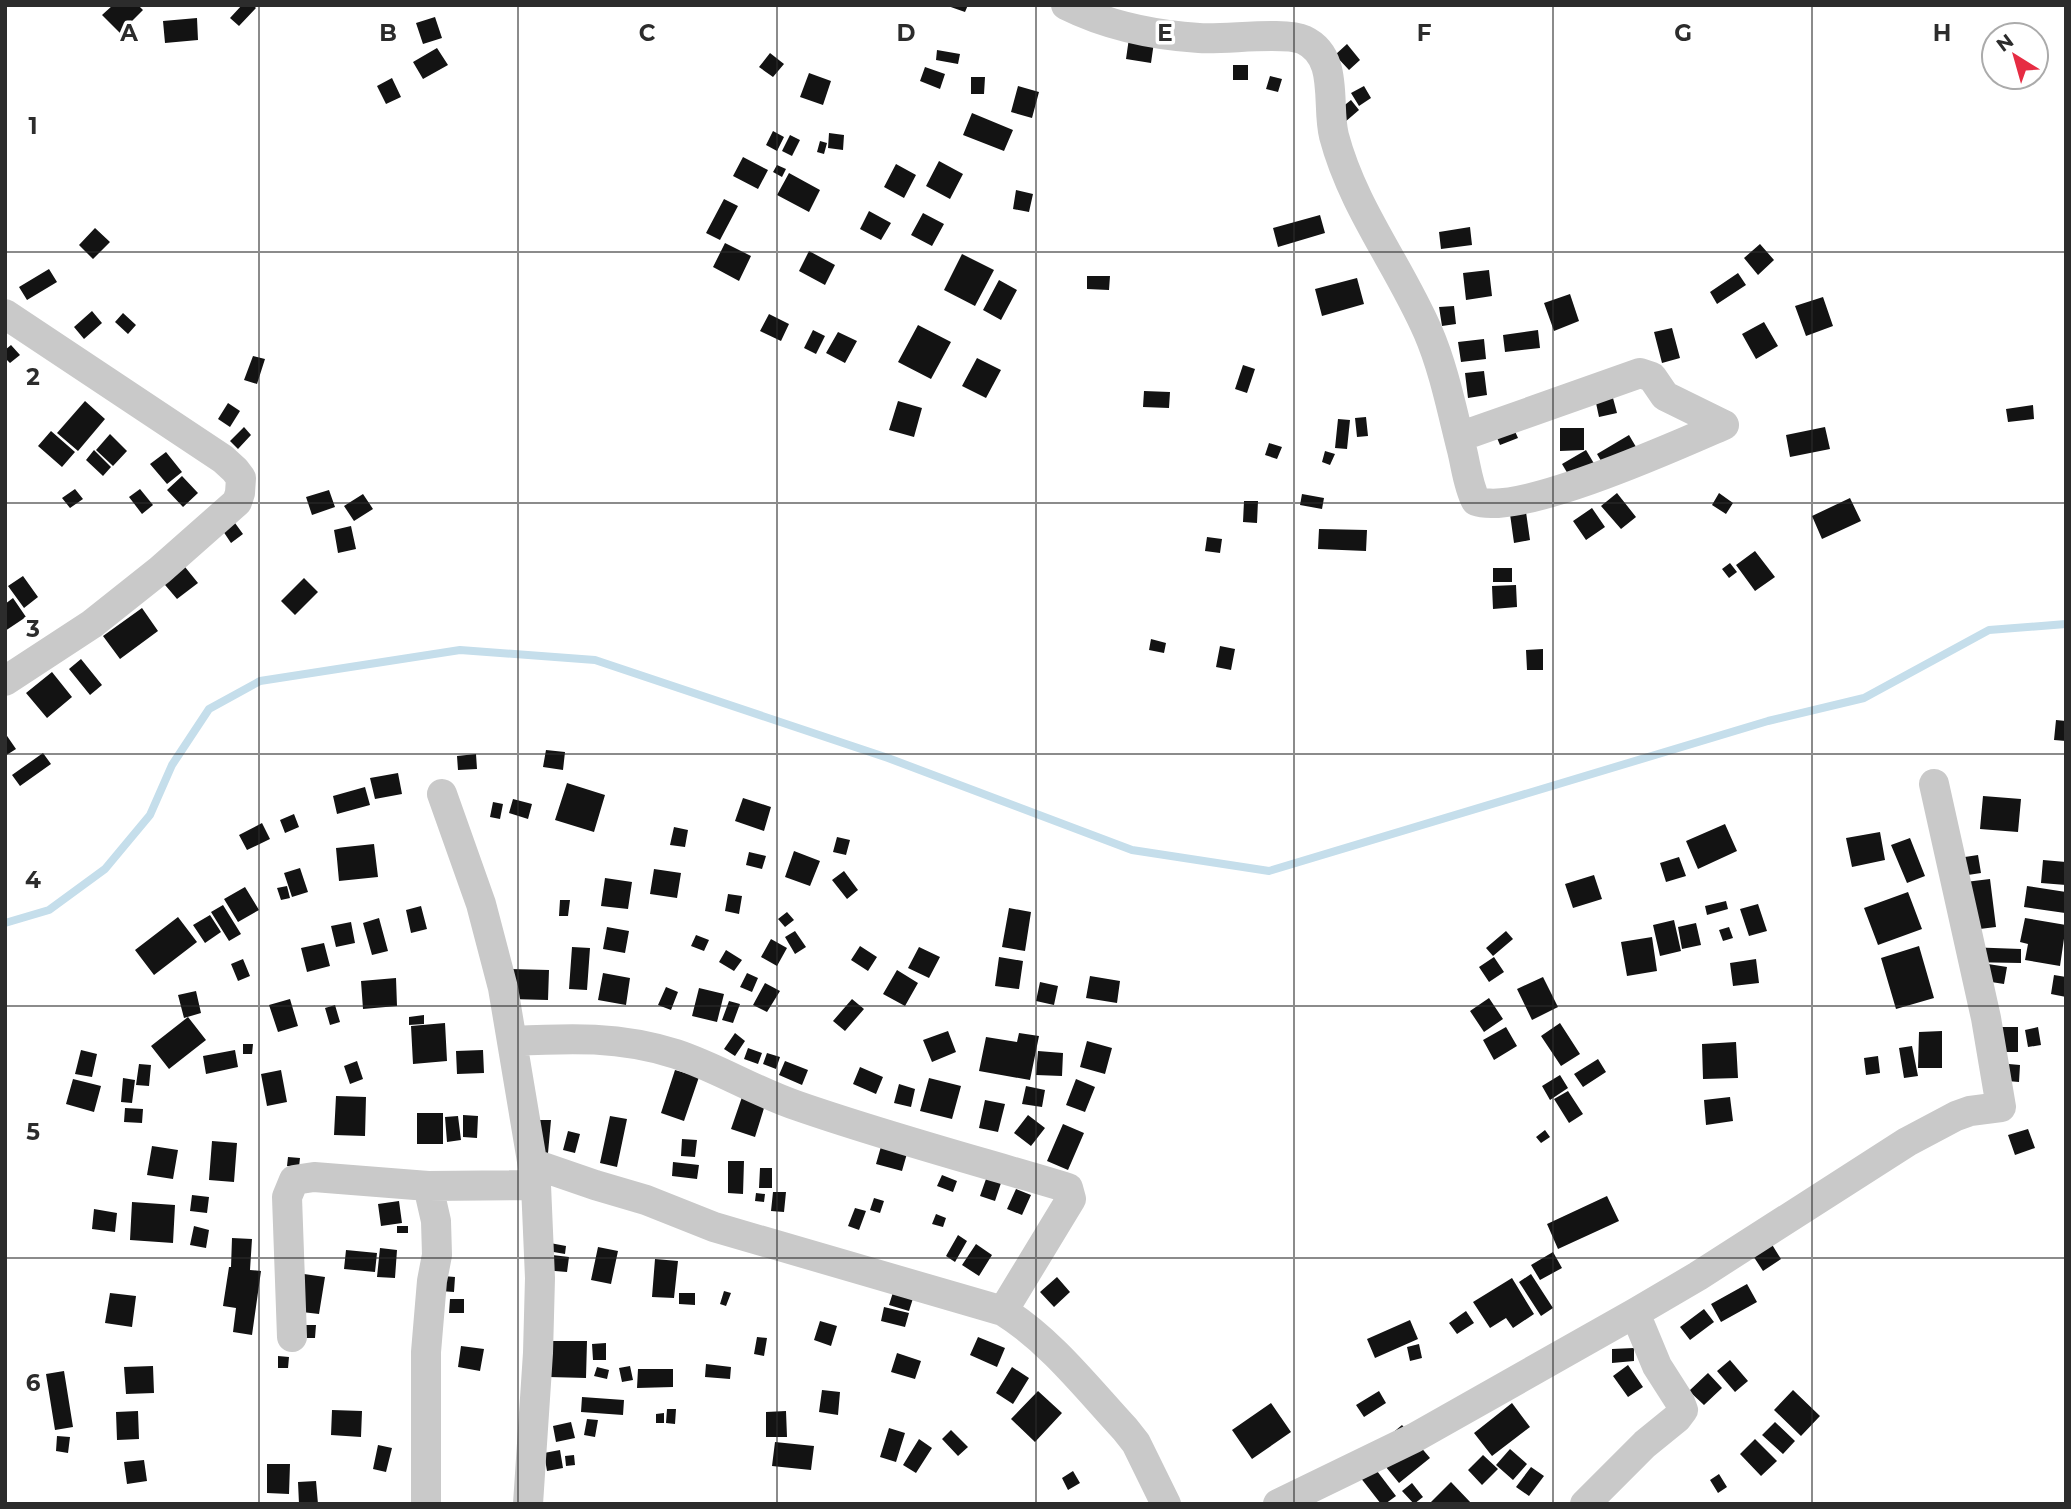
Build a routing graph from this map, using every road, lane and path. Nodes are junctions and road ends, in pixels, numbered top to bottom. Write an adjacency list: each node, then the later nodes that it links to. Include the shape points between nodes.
1 (1066, 5): 3 (street, via 1119,26 1199,38 1292,36 1312,44 1323,56 1329,72 1332,126 1349,184 1429,333)
2 (5, 314): 4 (street, via 223,459 241,478 241,484 237,502 160,570 92,624)
3 (1459, 437): 3 (street, via 1640,373 1652,377 1665,396 1724,425 1573,486 1495,504 1476,501)
4 (5, 681)
5 (1934, 784): 11 (street, via 2001,1107 1956,1116 1907,1142)
6 (442, 794): 7 (street, via 481,904)
7 (512, 1041): 8 (street); 10 (street, via 581,1037 626,1041 675,1054 795,1105 1068,1188 1071,1199)
8 (535, 1174): 9 (street); 10 (street, via 646,1199 714,1227); 14 (street, via 540,1278)
9 (428, 1186): 12 (street, via 314,1177 294,1180 287,1196); 13 (street, via 437,1255 426,1352)
10 (1003, 1311): 15 (street, via 1042,1341 1125,1429)
11 (1635, 1313): 16 (street, via 1414,1438); 17 (street, via 1657,1366 1683,1410)
12 (292, 1337)
13 (426, 1504)
14 (528, 1504)
15 (1166, 1504)
16 (1278, 1504)
17 (1585, 1504)

